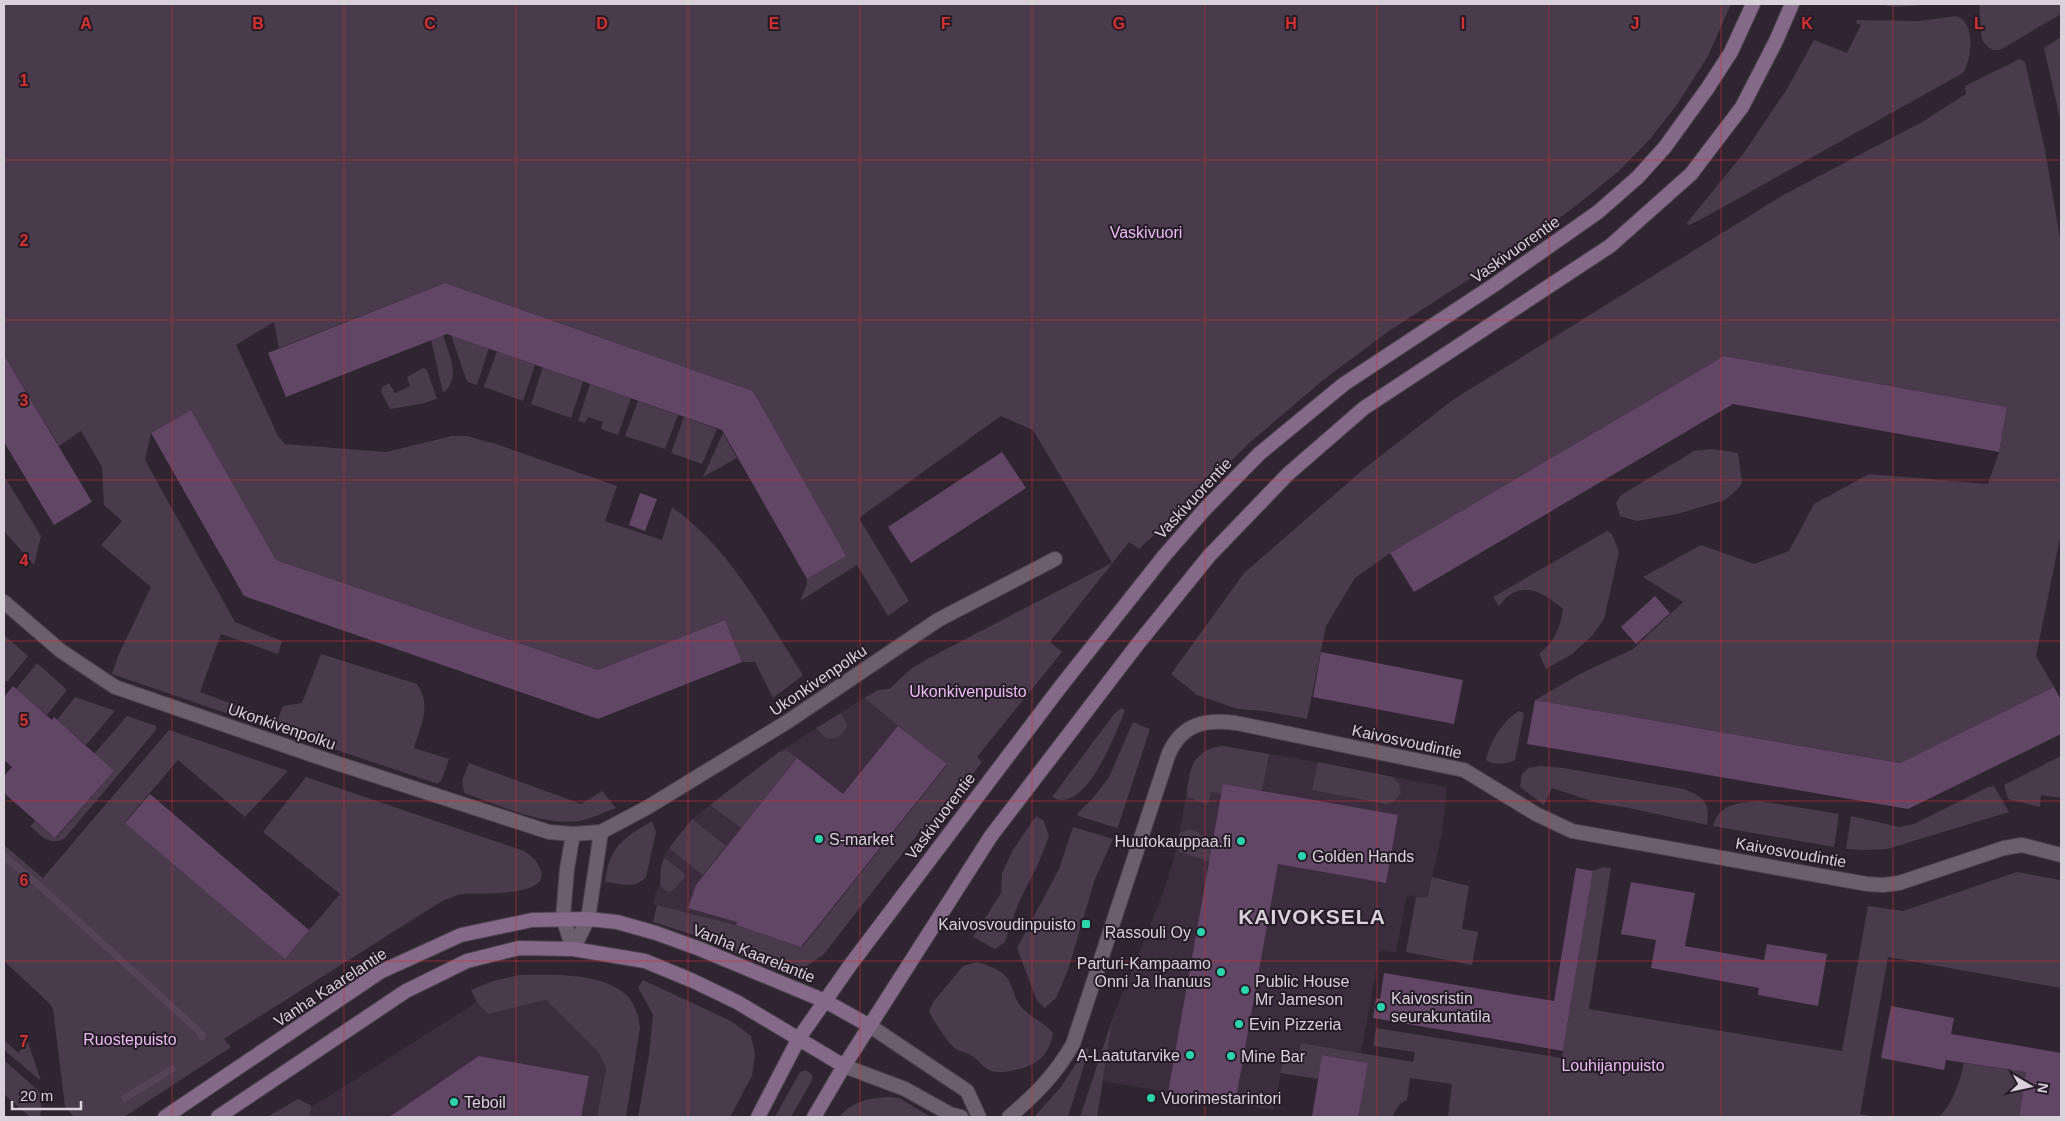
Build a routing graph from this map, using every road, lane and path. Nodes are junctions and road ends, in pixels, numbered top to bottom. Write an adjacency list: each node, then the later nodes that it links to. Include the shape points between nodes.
1 (1753, 4): 11 (main road, Vaskivuorentie, via 1731,52 1708,89 1638,177 1598,212 1344,384 1259,454 1205,509 1061,686)
2 (1792, 4): 12 (main road, via 1742,107 1691,174 1610,246 1364,408 1288,474 1209,556 992,836)
3 (1055, 559): 5 (street, Ukonkivenpolku, via 938,620 788,722)
4 (4, 602): 6 (street, Ukonkivenpolku, via 61,651 115,687 549,832)
5 (601, 832): 6 (street, Ukonkivenpolku); 9 (street)
6 (573, 834): 8 (street)
7 (2061, 855): 21 (street, Kaivosvoudintie, via 2022,845 1899,883 1867,884 1572,831 1536,814 1464,770 1236,723 1202,723 1183,732 1169,752 1073,1044 1050,1078)
8 (563, 918): 9 (main road, Vanha Kaarelantie); 10 (street); 15 (main road, Vanha Kaarelantie, via 461,935 395,964)
9 (588, 918): 10 (street); 11 (main road, Vanha Kaarelantie, via 656,933)
10 (573, 949): 13 (main road, via 645,961 737,1002); 16 (main road, via 519,948 467,961 439,973 406,991)
11 (825, 1001): 12 (main road, Vanha Kaarelantie); 13 (main road, Vaskivuorentie)
12 (870, 1026): 14 (main road); 20 (street, via 967,1091)
13 (799, 1038): 14 (main road); 17 (main road, Vaskivuorentie)
14 (844, 1066): 18 (main road); 19 (street, via 905,1089)
15 (165, 1117)
16 (218, 1117)
17 (758, 1117)
18 (814, 1117)
19 (961, 1117)
20 (979, 1117)
21 (1009, 1117)

